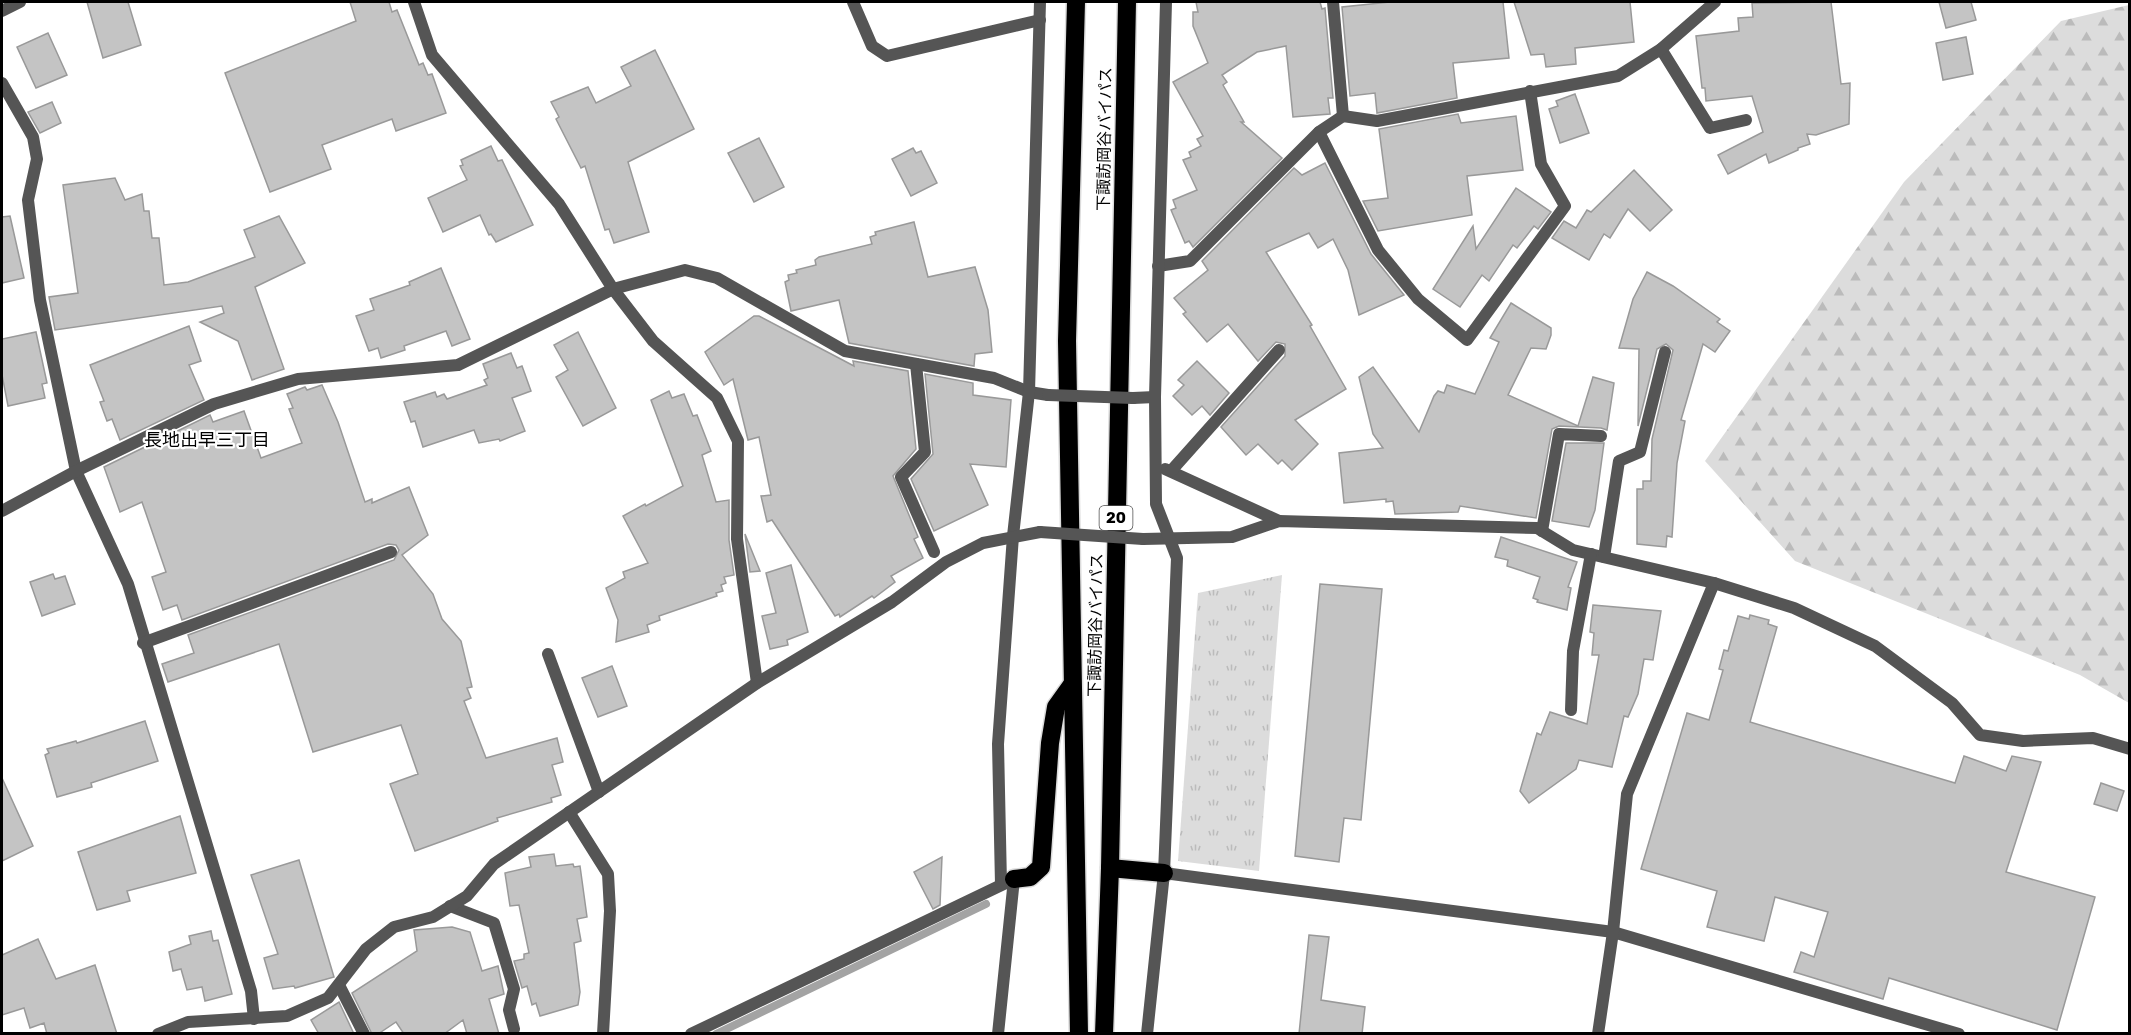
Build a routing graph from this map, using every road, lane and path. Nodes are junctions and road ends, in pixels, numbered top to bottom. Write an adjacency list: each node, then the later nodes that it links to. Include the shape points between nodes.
1 (20, 2): 10 (street)
2 (414, 2): 19 (street, via 432,55 559,204)
3 (853, 2): 11 (street, via 872,46 887,56)
4 (1040, 2): 11 (street)
5 (1076, 2): 42 (highway, 下諏訪岡谷バイパス, via 1067,341)
6 (1127, 2): 47 (highway, 下諏訪岡谷バイパス / 20)
7 (1166, 2): 18 (street)
8 (1333, 2): 15 (street)
9 (1715, 2): 12 (street)
10 (2, 11)
11 (1040, 20): 23 (street)
12 (1661, 49): 14 (street, via 1618,76); 16 (street, via 1710,128)
13 (2, 83): 27 (street, via 33,137 37,159 28,200 40,300)
14 (1530, 91): 15 (street, via 1377,121); 17 (street, via 1541,164 1565,206 1467,340 1418,299 1378,250)
15 (1343, 116): 17 (street)
16 (1746, 120)
17 (1319, 132): 18 (street, via 1190,261)
18 (1158, 266): 24 (street)
19 (613, 290): 22 (street, via 685,270 717,278 845,351); 27 (street, via 458,365 298,379 214,404); 41 (street, via 653,341 717,398 738,441 737,539)
20 (1279, 350): 28 (street)
21 (1665, 352): 37 (street, via 1640,452 1619,461)
22 (916, 364): 23 (street, via 994,378); 35 (street, via 925,452 901,477)
23 (1029, 392): 24 (street, bridge); 32 (street)
24 (1155, 397): 26 (street)
25 (1601, 436): 31 (street, via 1559,434)
26 (1156, 464): 28 (street); 33 (street, via 1156,504)
27 (76, 471): 29 (street); 39 (street, via 128,584)
28 (1171, 471): 30 (street)
29 (2, 511)
30 (1279, 521): 31 (street); 33 (street, via 1232,537)
31 (1542, 531): 36 (street, via 1573,550)
32 (1013, 536): 33 (street, bridge, via 1040,532); 41 (street, via 980,537 892,602); 49 (street, via 998,744)
33 (1170, 540): 48 (street, via 1177,558)
34 (391, 552): 39 (street)
35 (933, 552)
36 (1591, 554): 37 (street); 43 (street, via 1573,651)
37 (1604, 557): 38 (street)
38 (1714, 582): 44 (street, via 1794,608 1875,646 1952,703 1980,735 2023,741 2093,738); 51 (street, via 1627,794)
39 (143, 643): 53 (street, via 251,992)
40 (548, 654): 45 (street)
41 (757, 683): 45 (street)
42 (1071, 686): 49 (highway, via 1056,708 1050,743 1041,867 1030,877); 60 (highway, 下諏訪岡谷バイパス)
43 (1571, 710)
44 (2130, 749)
45 (599, 792): 46 (street)
46 (569, 812): 50 (street, via 494,864 466,896); 57 (street, via 608,874 610,911)
47 (1110, 867): 48 (highway); 61 (highway, 下諏訪岡谷バイパス / 20)
48 (1164, 873): 51 (street); 62 (street)
49 (1008, 881): 58 (street); 59 (street)
50 (450, 906): 52 (street, via 433,917 394,927 366,949); 54 (street, via 494,924 514,989 509,1010)
51 (1613, 932): 63 (street); 64 (street)
52 (339, 985): 53 (street, via 328,998 287,1016); 56 (street)
53 (255, 1018): 55 (street, via 188,1022)
54 (514, 1029)
55 (158, 1034)
56 (364, 1034)
57 (603, 1034)
58 (691, 1034)
59 (998, 1034)
60 (1079, 1034)
61 (1104, 1034)
62 (1147, 1034)
63 (1598, 1034)
64 (1959, 1034)

